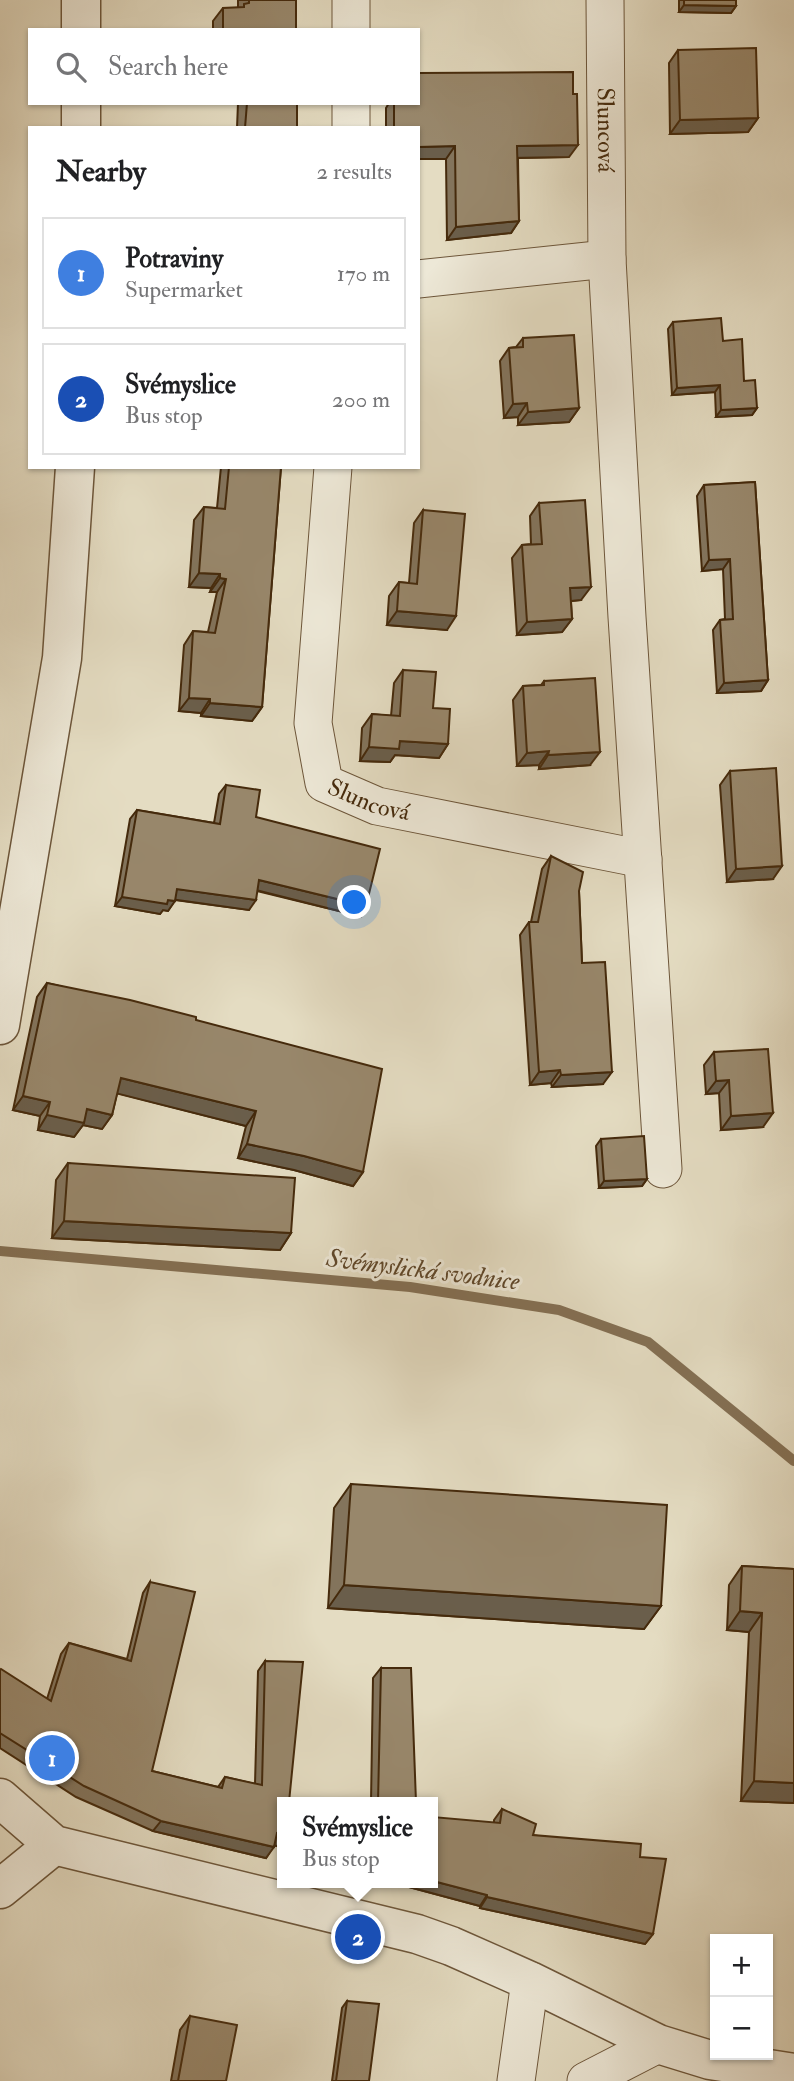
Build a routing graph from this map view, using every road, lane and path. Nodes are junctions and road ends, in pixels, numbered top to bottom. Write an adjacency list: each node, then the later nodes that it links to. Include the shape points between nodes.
1 (81, 0): 4 (street)
2 (351, 0): 5 (street)
3 (605, 0): 10 (street, Sluncová)
4 (81, 28)
5 (351, 28)
6 (81, 105): 8 (street)
7 (351, 105): 9 (street)
8 (81, 126)
9 (351, 126)
10 (607, 259): 11 (street); 14 (street, Sluncová)
11 (420, 279)
12 (75, 469): 15 (street, via 62,659)
13 (334, 469): 14 (street, Sluncová, via 313,723 324,783 377,806)
14 (643, 859): 16 (street, Sluncová)
15 (0, 1025)
16 (663, 1169)
17 (0, 1798): 18 (street)
18 (54, 1845): 19 (street); 20 (street, via 417,1934)
19 (0, 1889)
20 (530, 1982): 21 (street); 23 (street)
21 (659, 2044): 22 (street, via 710,2060); 24 (street)
22 (794, 2073)
23 (516, 2081)
24 (586, 2081)

